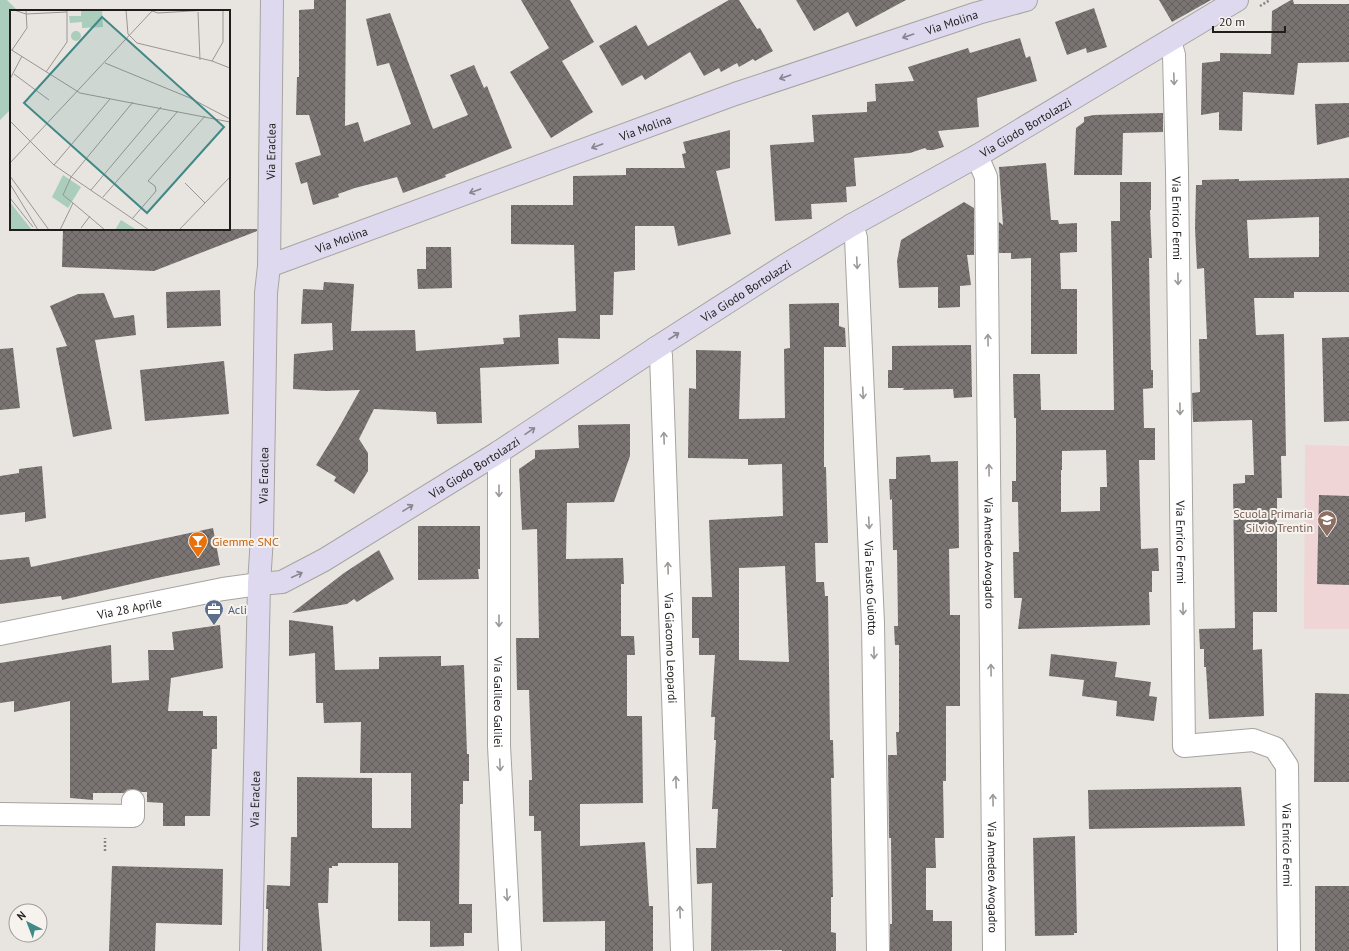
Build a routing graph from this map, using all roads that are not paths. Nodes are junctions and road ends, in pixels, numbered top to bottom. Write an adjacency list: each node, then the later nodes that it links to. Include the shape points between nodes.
1 (272, 0): 7 (street, Via Eraclea)
2 (1026, 0): 7 (street, Via Molina, one-way to 7, via 978,13 735,94)
3 (1237, 0): 4 (street, Via Giodo Bortolazzi)
4 (1170, 41): 5 (street, Via Giodo Bortolazzi); 19 (street, Via Enrico Fermi, one-way to 19, via 1174,55 1177,172 1184,746 1253,740 1275,748 1287,766)
5 (977, 156): 6 (street, Via Giodo Bortolazzi); 18 (street, Via Amedeo Avogadro, one-way to 5, via 986,177)
6 (852, 225): 8 (street, Via Giodo Bortolazzi, one-way to 6); 17 (street, Via Fausto Guiotto, one-way to 17, via 856,238 873,624)
7 (269, 266): 10 (street, Via Eraclea, via 266,293)
8 (656, 348): 9 (street, Via Giodo Bortolazzi, one-way to 8); 16 (street, Via Giacomo Leopardi, one-way to 8, via 661,355)
9 (499, 452): 10 (street, Via Giodo Bortolazzi, one-way to 9, via 282,582 303,572); 15 (street, Via Galileo Galilei, one-way to 15, via 499,746)
10 (259, 584): 11 (street, Via 28 Aprile); 14 (street, Via Eraclea)
11 (0, 634)
12 (133, 800): 13 (street, via 133,816)
13 (0, 814)
14 (251, 951)
15 (510, 951)
16 (682, 951)
17 (878, 951)
18 (994, 951)
19 (1289, 951)

